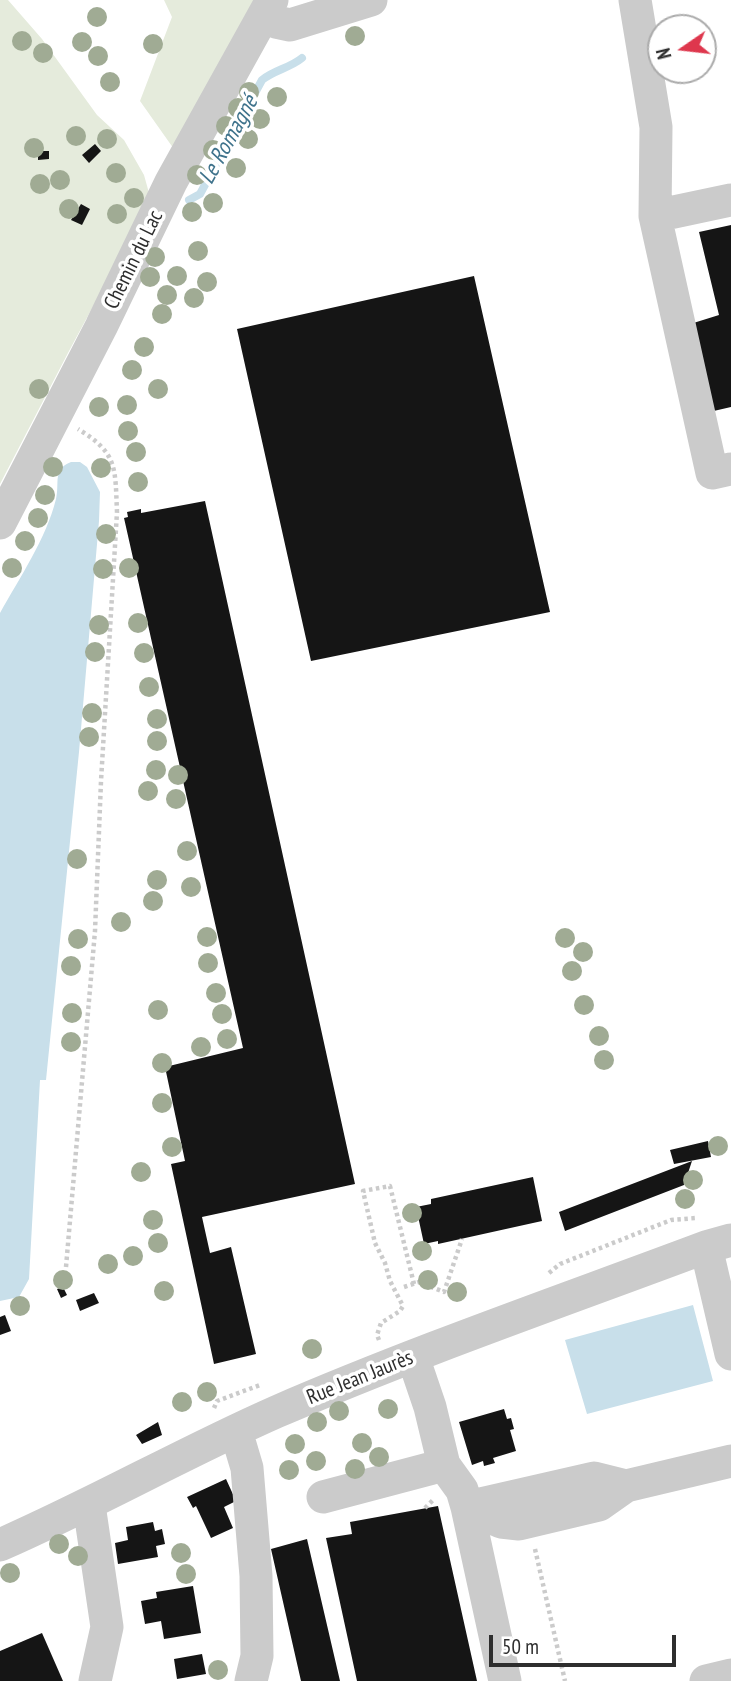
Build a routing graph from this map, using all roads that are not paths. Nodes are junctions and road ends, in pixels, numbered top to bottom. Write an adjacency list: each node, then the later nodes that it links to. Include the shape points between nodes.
1 (371, 0): 3 (street, via 290,24 276,22)
2 (635, 0): 5 (street, via 656,127)
3 (268, 8): 7 (street, Chemin du Lac, via 172,182)
4 (731, 200): 5 (street)
5 (655, 216): 6 (street, via 712,473)
6 (731, 469)
7 (0, 523)
8 (718, 1243): 9 (street); 10 (street, Rue Jean Jaurès)
9 (731, 1354)
10 (413, 1357): 11 (street, Rue Jean Jaurès); 13 (street)
11 (236, 1431): 16 (street, Rue Jean Jaurès); 21 (street, via 247,1468 256,1576 257,1646)
12 (731, 1461): 14 (street)
13 (444, 1465): 15 (street); 17 (street, via 462,1490)
14 (626, 1486): 17 (street, via 594,1478); 17 (street, via 599,1505 519,1524 501,1522)
15 (323, 1497)
16 (89, 1505): 18 (street, Rue Jean Jaurès); 20 (street, via 107,1627)
17 (467, 1507): 22 (street)
18 (0, 1545)
19 (731, 1675): 23 (street)
20 (94, 1681)
21 (251, 1681)
22 (505, 1681)
23 (706, 1681)

